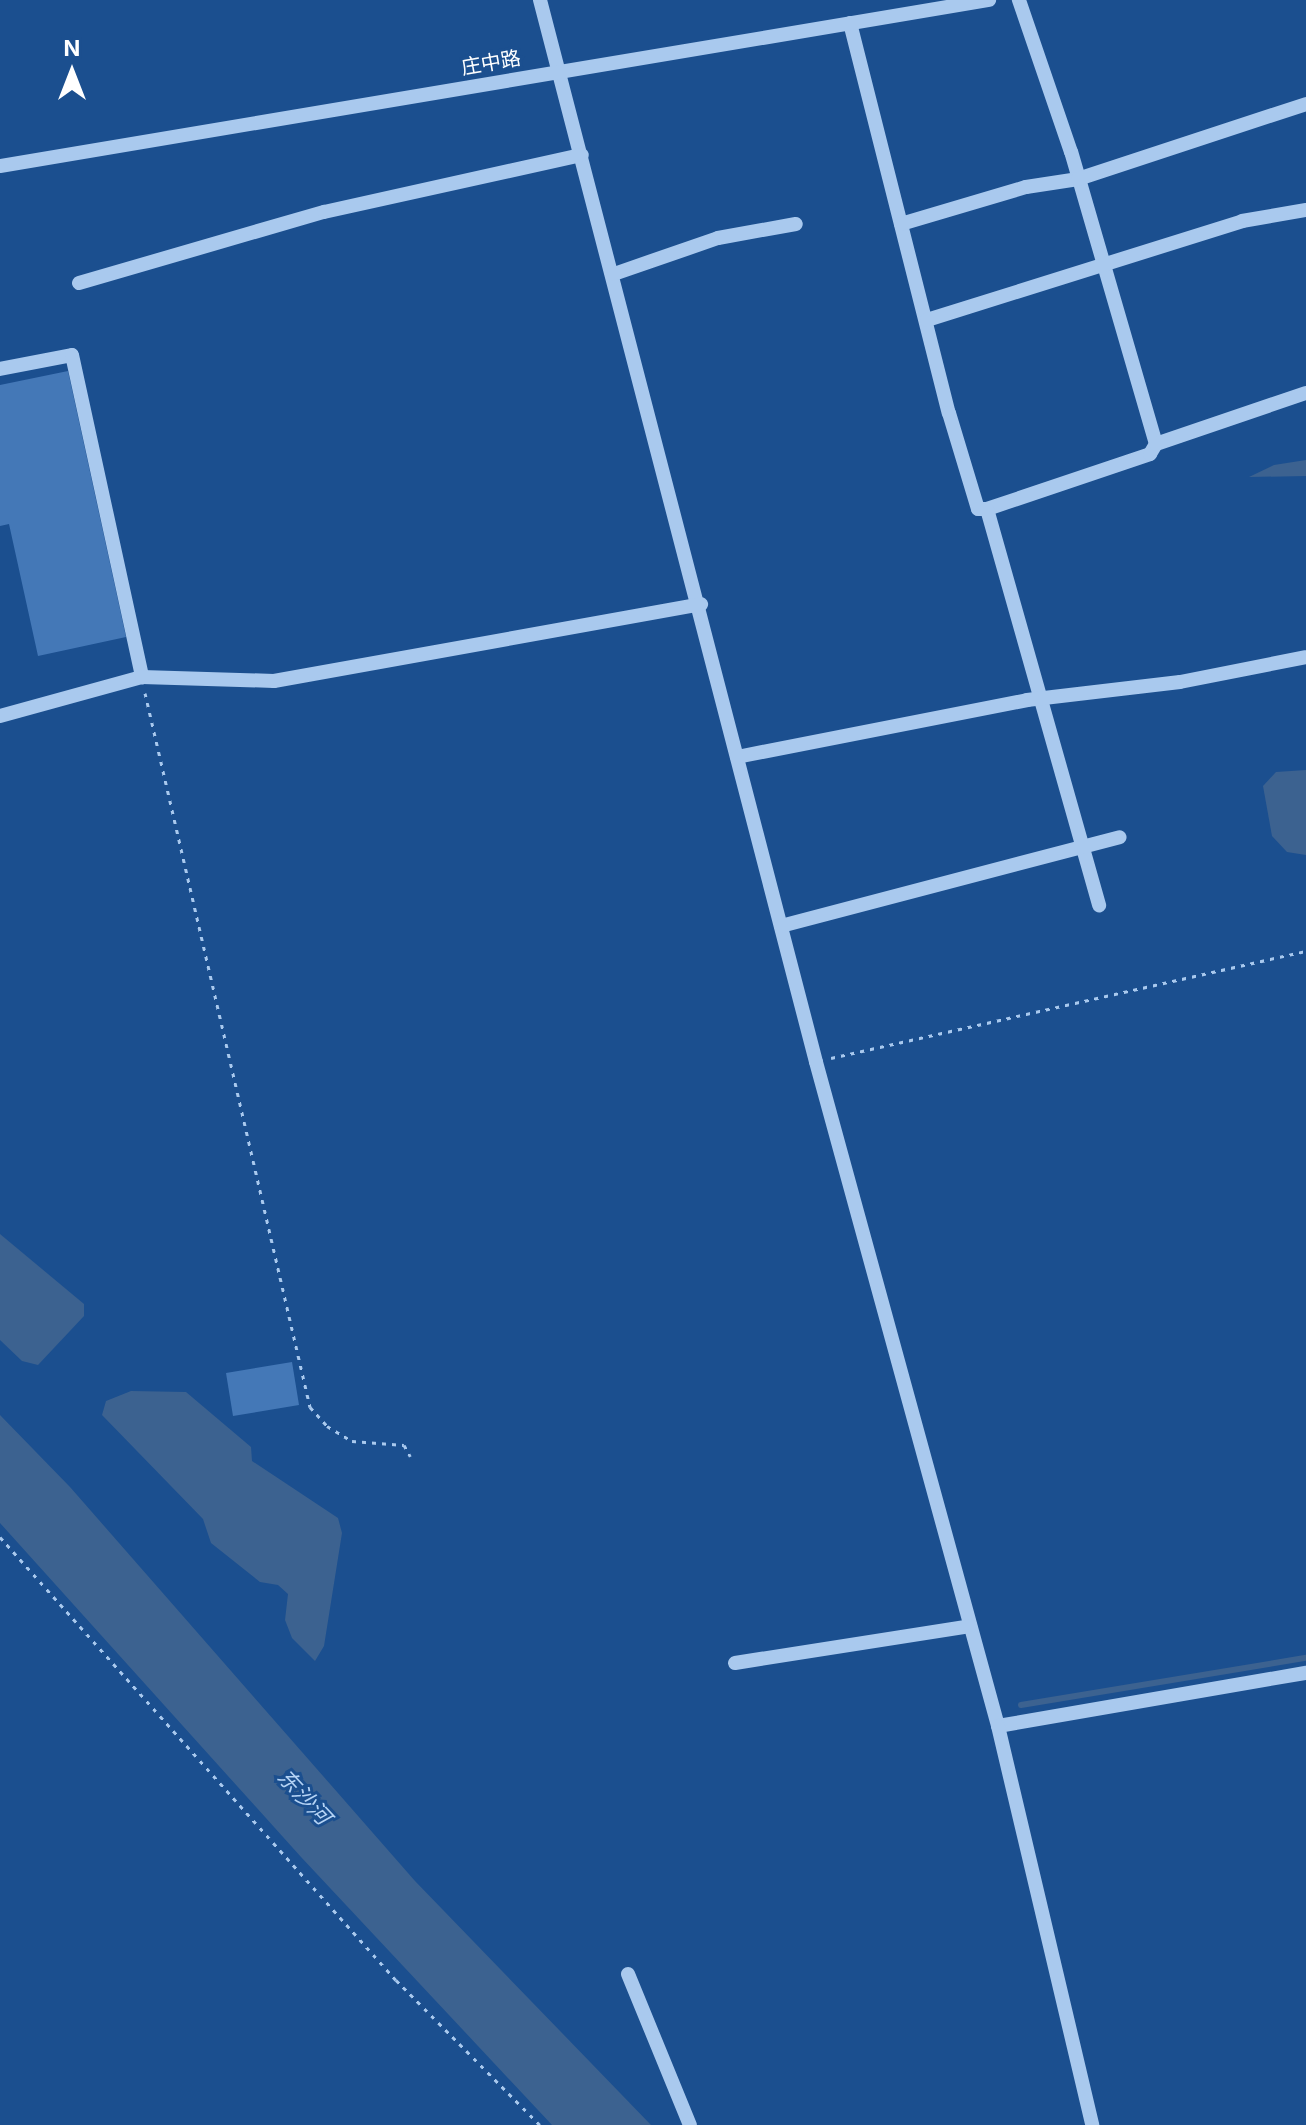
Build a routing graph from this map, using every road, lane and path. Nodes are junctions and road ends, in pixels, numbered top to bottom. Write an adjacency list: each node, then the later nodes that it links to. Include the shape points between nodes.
1 (540, 0): 5 (street)
2 (989, 0): 4 (street, 庄中路)
3 (1019, 0): 9 (street)
4 (850, 23): 5 (street, 庄中路); 12 (street)
5 (560, 72): 7 (street); 8 (street, 庄中路)
6 (1306, 104): 9 (street)
7 (582, 155): 14 (street); 15 (street, via 324,212)
8 (0, 166)
9 (1078, 179): 12 (street, via 1026,187); 13 (street)
10 (1306, 210): 13 (street, via 1242,221)
11 (796, 224): 14 (street, via 718,238)
12 (901, 224): 16 (street)
13 (1103, 266): 16 (street); 19 (street)
14 (614, 274): 21 (street)
15 (79, 283)
16 (927, 320): 20 (street, via 978,509)
17 (0, 369): 23 (street, via 72,355)
18 (1306, 393): 19 (street)
19 (1156, 444): 20 (street, via 1150,454)
20 (987, 509): 24 (street)
21 (701, 604): 23 (street, via 274,681); 26 (street)
22 (1306, 657): 24 (street, via 1180,682)
23 (142, 677): 25 (street); 33 (path, via 310,1407 327,1426 352,1441 404,1445)
24 (1038, 699): 26 (street); 28 (street)
25 (0, 716)
26 (737, 757): 30 (street)
27 (1120, 837): 28 (street)
28 (1081, 845): 29 (street); 30 (street)
29 (1099, 906)
30 (781, 926): 32 (street)
31 (1306, 951): 32 (path)
32 (816, 1062): 35 (street)
33 (410, 1456)
34 (0, 1537): 40 (path, via 396,1980)
35 (970, 1626): 36 (street); 38 (street)
36 (735, 1663)
37 (1306, 1673): 38 (street)
38 (998, 1726): 42 (street)
39 (628, 1974): 41 (street)
40 (540, 2125)
41 (690, 2125)
42 (1092, 2125)

